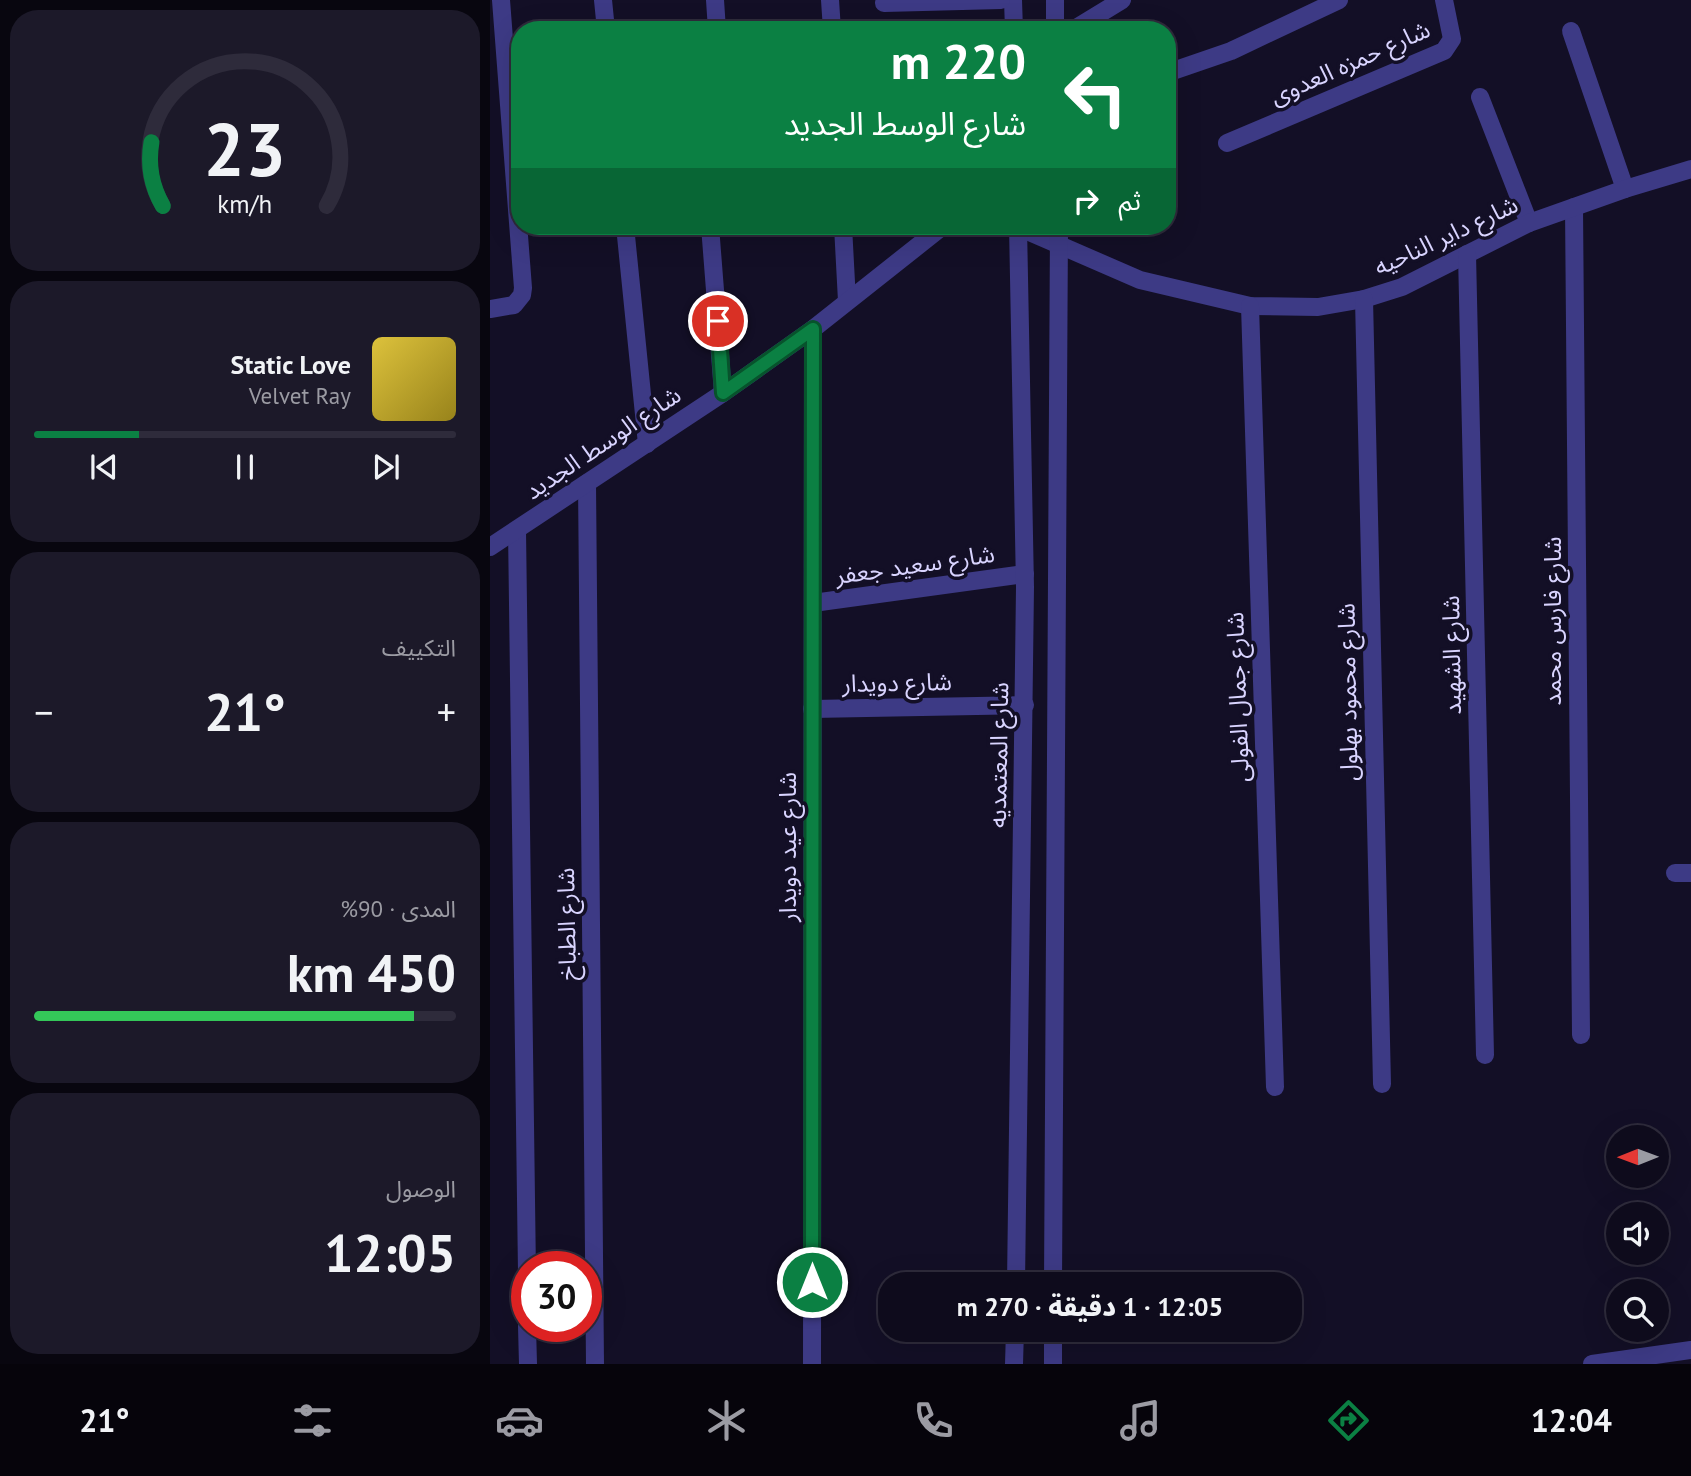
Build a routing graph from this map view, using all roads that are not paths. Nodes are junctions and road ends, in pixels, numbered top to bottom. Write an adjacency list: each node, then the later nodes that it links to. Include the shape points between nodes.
1 (501, 0): 21 (street)
2 (603, 0): 12 (street)
3 (715, 0): 13 (street)
4 (830, 0): 14 (street)
5 (1001, 0): 11 (street)
6 (1013, 0): 15 (street)
7 (1055, 0): 16 (street)
8 (1122, 0): 17 (street)
9 (1339, 0): 19 (street, via 1231,51)
10 (1444, 0): 22 (street, شارع حمزه العدوى, via 1452,39 1444,51)
11 (884, 3)
12 (605, 21)
13 (716, 21)
14 (831, 21)
15 (1014, 21)
16 (1055, 21)
17 (1088, 21)
18 (1570, 30): 24 (street)
19 (1176, 70)
20 (1480, 97): 26 (street)
21 (511, 131)
22 (1227, 143)
23 (1691, 169): 24 (street, شارع داير الناحيه)
24 (1625, 189): 25 (street, شارع داير الناحيه)
25 (1574, 207): 26 (street, شارع داير الناحيه); 50 (street, شارع فارس محمد)
26 (1529, 223): 34 (street, شارع داير الناحيه)
27 (519, 235): 38 (street, via 522,295 514,305)
28 (626, 235): 41 (street)
29 (711, 235): 40 (street)
30 (843, 235): 36 (street)
31 (931, 235): 36 (street, شارع الوسط الجديد)
32 (1018, 235): 45 (street, شارع المعتمديه)
33 (1060, 235): 37 (street, شارع داير الناحيه, via 1140,280); 46 (street)
34 (1467, 254): 35 (street, شارع داير الناحيه, via 1402,287); 51 (street, شارع الشهيد)
35 (1364, 299): 37 (street, شارع داير الناحيه, via 1318,307); 52 (street, شارع محمود بهلول)
36 (847, 301): 39 (street, شارع الوسط الجديد)
37 (1250, 306): 53 (street, شارع جمال الفولى)
38 (490, 309)
39 (813, 329): 40 (street, شارع الوسط الجديد); 47 (street, شارع عيد دويدار)
40 (723, 393): 41 (street, شارع الوسط الجديد)
41 (647, 444): 42 (street, شارع الوسط الجديد)
42 (587, 483): 43 (street, شارع الوسط الجديد); 62 (street, شارع الطباخ)
43 (517, 530): 44 (street, شارع الوسط الجديد); 54 (street)
44 (490, 547)
45 (1025, 581): 46 (street, شارع سعيد جعفر); 47 (street, شارع سعيد جعفر); 48 (street, شارع المعتمديه)
46 (1057, 588): 56 (street)
47 (813, 603): 49 (street, شارع عيد دويدار)
48 (1024, 705): 49 (street, شارع دويدار); 55 (street, شارع المعتمديه)
49 (812, 709): 63 (street, شارع عيد دويدار)
50 (1581, 1035)
51 (1485, 1055)
52 (1382, 1084)
53 (1275, 1087)
54 (527, 1251)
55 (1016, 1272)
56 (1054, 1272)
57 (527, 1342): 61 (street)
58 (1014, 1342): 64 (street)
59 (1054, 1342): 65 (street)
60 (1691, 1350): 66 (street)
61 (528, 1364)
62 (595, 1364)
63 (812, 1364)
64 (1014, 1364)
65 (1054, 1364)
66 (1591, 1364)

